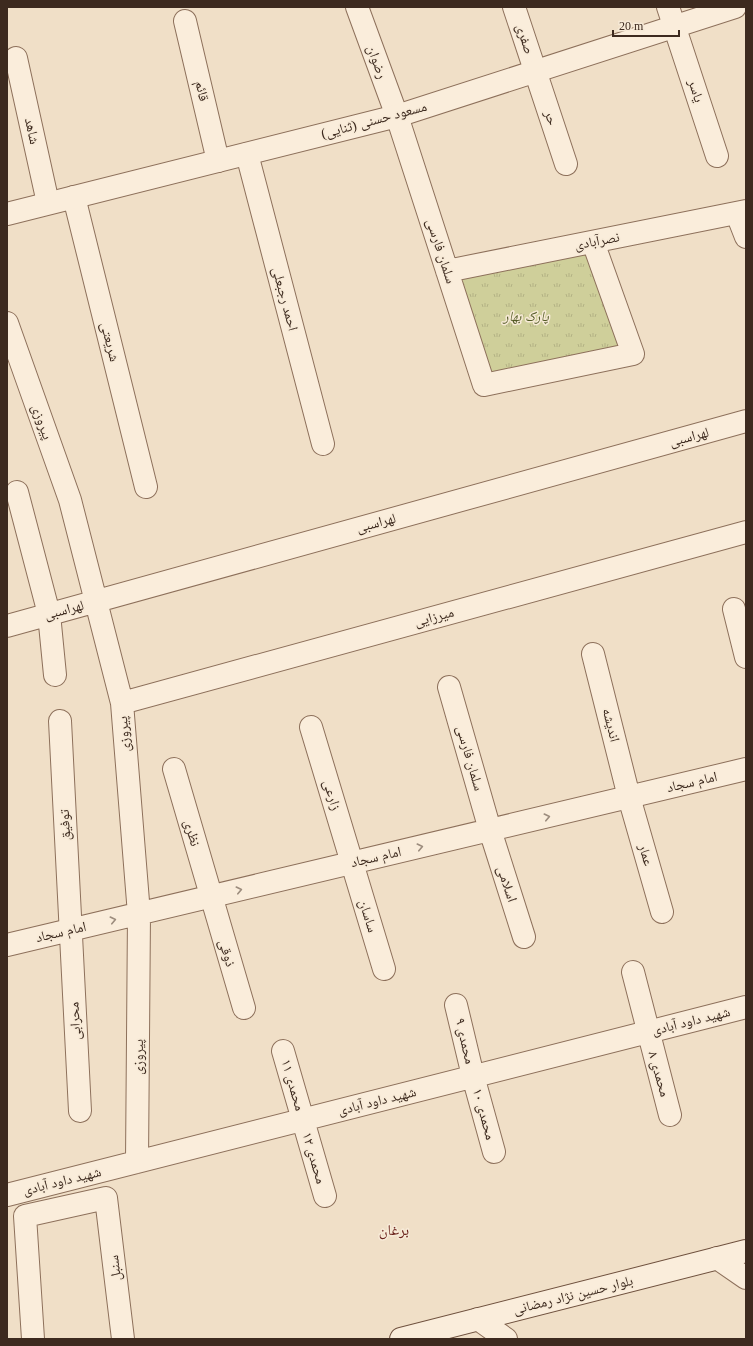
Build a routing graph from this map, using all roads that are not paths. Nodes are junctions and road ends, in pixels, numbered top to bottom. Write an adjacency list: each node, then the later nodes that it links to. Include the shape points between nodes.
1 (357, 7): 8 (street, رضوان)
2 (514, 7): 7 (street, صفری)
3 (735, 7): 4 (street, مسعود حسنی (ثنایی))
4 (671, 17): 7 (street, مسعود حسنی (ثنایی)); 10 (street, یاسر)
5 (185, 21): 11 (street, قائم)
6 (16, 58): 14 (street, شاهد)
7 (536, 71): 8 (street, مسعود حسنی (ثنایی)); 12 (street, حر)
8 (396, 116): 9 (street, مسعود حسنی (ثنایی)); 19 (street, سلمان فارسی)
9 (247, 154): 11 (street, مسعود حسنی (ثنایی)); 22 (street, احمد رجبعلی)
10 (717, 156)
11 (218, 161): 13 (street, مسعود حسنی (ثنایی))
12 (566, 164)
13 (74, 197): 14 (street, مسعود حسنی (ثنایی)); 23 (street, شریعتی)
14 (48, 203): 16 (street, مسعود حسنی (ثنایی))
15 (742, 212): 17 (street); 18 (street, نصرآبادی)
16 (7, 214)
17 (746, 237)
18 (593, 242): 19 (street, نصرآبادی); 19 (street, سلمان فارسی, via 633,354 484,385)
19 (447, 271)
20 (7, 323): 26 (street, پیروزی, via 70,500)
21 (746, 421): 26 (street, لهراسبی)
22 (323, 444)
23 (146, 487)
24 (17, 492): 28 (street)
25 (746, 532): 34 (street, میرزایی)
26 (97, 601): 28 (street, لهراسبی); 34 (street, پیروزی)
27 (734, 609): 31 (street)
28 (49, 614): 29 (street, لهراسبی); 32 (street)
29 (7, 626)
30 (593, 654): 39 (street, اندیشه)
31 (746, 657)
32 (55, 675)
33 (449, 687): 40 (street, سلمان فارسی)
34 (122, 703): 44 (street, پیروزی)
35 (60, 721): 45 (street, توفیق)
36 (311, 727): 41 (street, زارعی)
37 (174, 769): 42 (street, نظری)
38 (746, 769): 39 (street, امام سجاد)
39 (629, 797): 40 (street, امام سجاد, one-way to 39); 43 (street, عمار)
40 (490, 830): 41 (street, امام سجاد, one-way to 40); 46 (street, اسلامی)
41 (352, 863): 42 (street, امام سجاد, one-way to 41); 48 (street, ساسان)
42 (210, 897): 44 (street, امام سجاد); 52 (street, ذوقی)
43 (662, 912)
44 (139, 914): 45 (street, امام سجاد, one-way to 44); 60 (street, پیروزی)
45 (69, 930): 47 (street, امام سجاد); 56 (street, محرابی)
46 (524, 937)
47 (7, 945)
48 (384, 969)
49 (633, 972): 53 (street, محمدی ۸)
50 (456, 1005): 55 (street, محمدی ۹)
51 (746, 1007): 53 (street, شهید داود آبادی)
52 (244, 1008)
53 (647, 1032): 55 (street, شهید داود آبادی); 57 (street, محمدی ۸)
54 (283, 1051): 58 (street, محمدی ۱۱)
55 (473, 1076): 58 (street, شهید داود آبادی); 59 (street, محمدی ۱۰)
56 (80, 1111)
57 (670, 1115)
58 (303, 1120): 60 (street, شهید داود آبادی); 62 (street, محمدی ۱۲)
59 (494, 1152)
60 (137, 1162): 61 (street, شهید داود آبادی)
61 (7, 1195)
62 (325, 1196)
63 (746, 1251): 64 (street, بلوار حسین نژاد رمضانی)
64 (717, 1258): 65 (street); 66 (street, بلوار حسین نژاد رمضانی)
65 (746, 1278)
66 (478, 1319): 69 (street, بلوار حسین نژاد رمضانی); 70 (street)
67 (33, 1339): 68 (street, سنبل, via 25,1216 106,1198)
68 (123, 1339)
69 (401, 1339)
70 (506, 1339)

